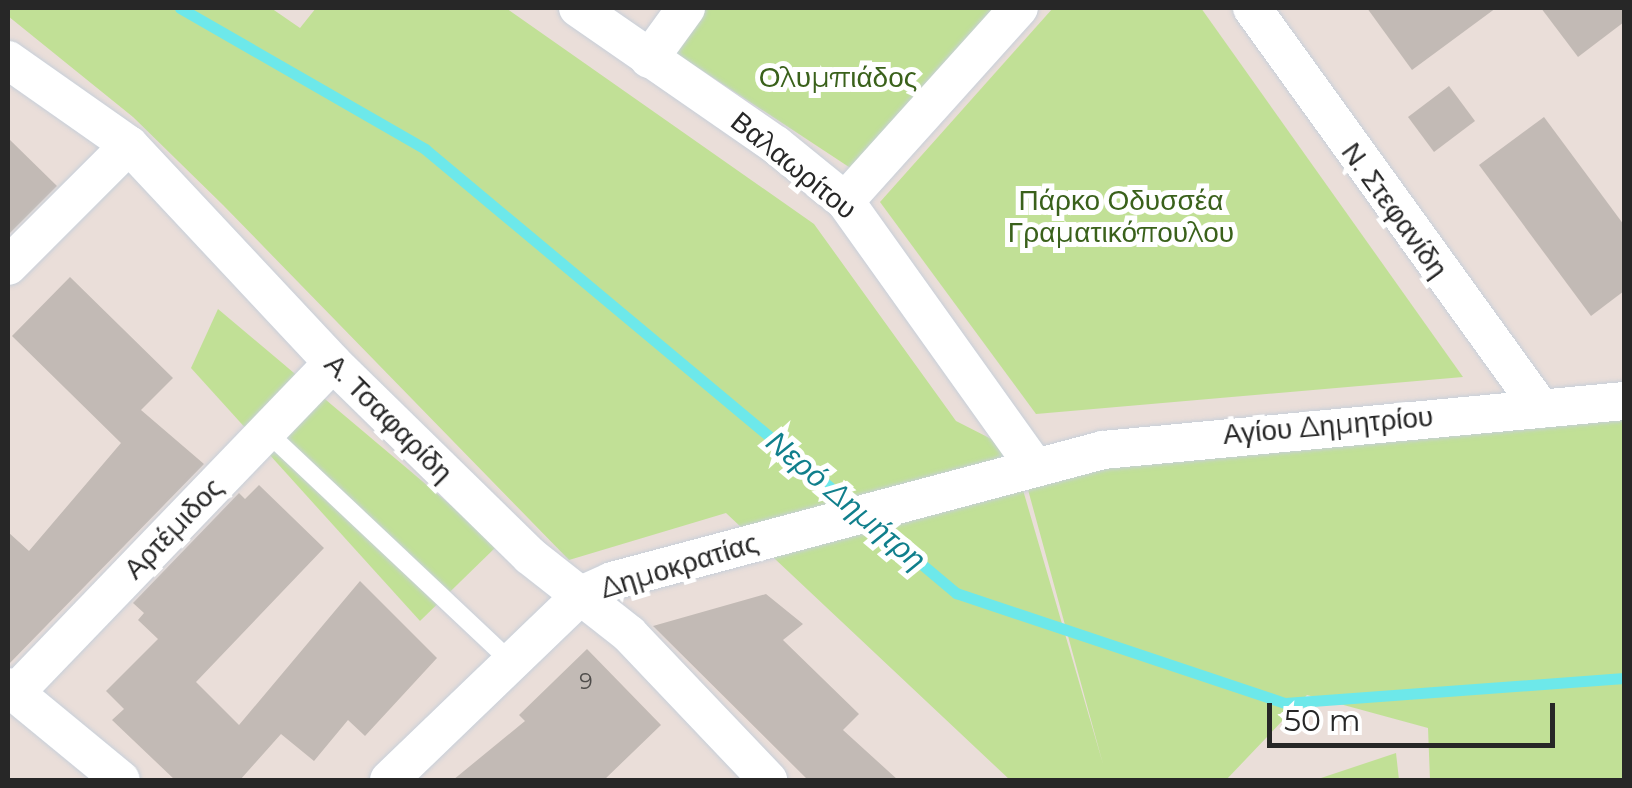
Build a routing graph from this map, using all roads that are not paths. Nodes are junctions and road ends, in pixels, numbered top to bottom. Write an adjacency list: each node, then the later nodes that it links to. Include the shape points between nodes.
1 (578, 8): 5 (street, Βαλαωρίτου)
2 (686, 8): 5 (street)
3 (1019, 8): 8 (street)
4 (1252, 8): 12 (street, Ν. Στεφανίδη)
5 (649, 59): 8 (street, Βαλαωρίτου)
6 (8, 60): 7 (street, Α. Τσαφαρίδη)
7 (129, 146): 9 (street); 10 (street, Α. Τσαφαρίδη)
8 (845, 201): 14 (street, Βαλαωρίτου)
9 (8, 266)
10 (333, 364): 13 (street, Αρτέμιδος); 15 (street, Α. Τσαφαρίδη, via 530,556)
11 (1624, 401): 12 (street, Αγίου Δημητρίου)
12 (1541, 409): 14 (street, Αγίου Δημητρίου, via 1211,435)
13 (266, 431): 16 (lane); 17 (street, Αρτέμιδος)
14 (1034, 466): 15 (street, Δημοκρατίας)
15 (581, 596): 16 (street, Δημοκρατίας); 20 (street, Α. Τσαφαρίδη, via 629,634)
16 (511, 662): 19 (street, Δημοκρατίας)
17 (11, 690): 18 (street)
18 (120, 780)
19 (389, 780)
20 (768, 780)

